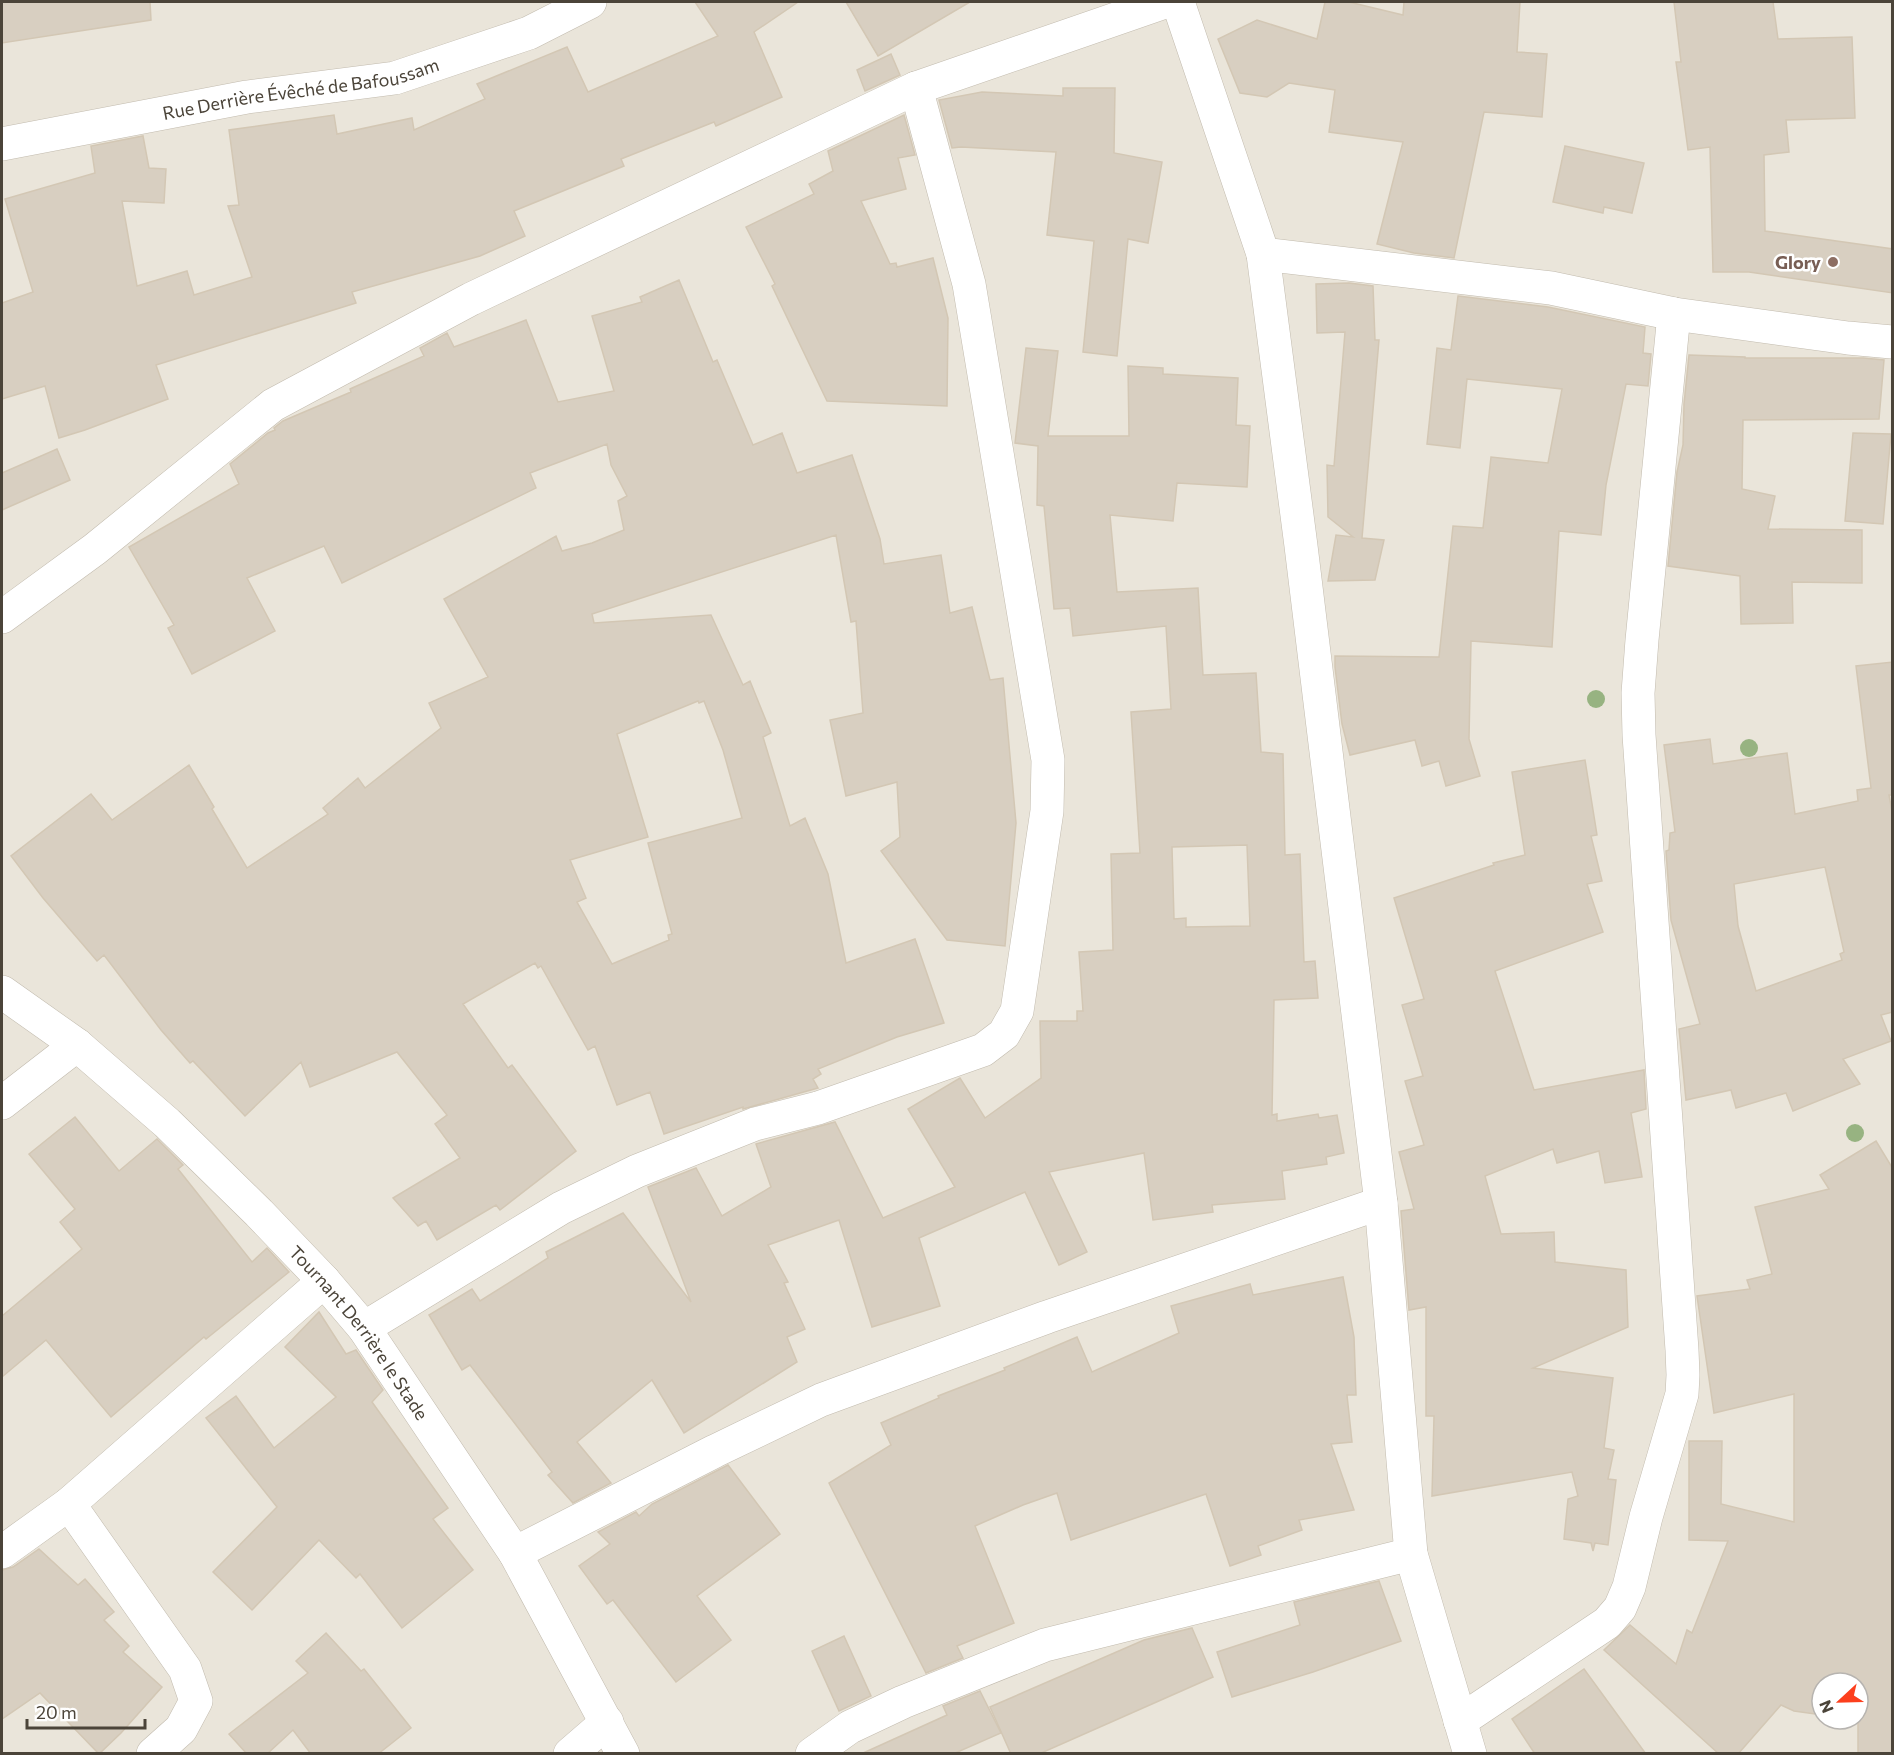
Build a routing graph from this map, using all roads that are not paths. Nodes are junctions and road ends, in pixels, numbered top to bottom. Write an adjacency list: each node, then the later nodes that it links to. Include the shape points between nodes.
1 (590, 2): 5 (street, Rue Derrière Évêché de Bafoussam, via 529,33 395,78 247,97)
2 (1165, 2): 4 (street)
3 (1178, 2): 6 (street)
4 (916, 88): 9 (street, via 471,299 273,405 95,549); 15 (street, via 969,284 1048,760 1047,811 1017,1011 1004,1034 983,1050 818,1108 755,1124 637,1171 561,1208)
5 (2, 144)
6 (1263, 254): 7 (street, via 1551,288); 13 (street)
7 (1674, 314): 8 (street); 20 (street, via 1638,693 1682,1394 1620,1608 1607,1623)
8 (1893, 342)
9 (2, 617)
10 (2, 992): 11 (street, Tournant Derrière le Stade)
11 (77, 1045): 12 (street); 14 (street, Tournant Derrière le Stade, via 167,1123)
12 (2, 1103)
13 (1381, 1203): 18 (street, via 1047,1317 821,1400); 19 (street)
14 (324, 1281): 15 (street, Tournant Derrière le Stade); 16 (street)
15 (364, 1328): 18 (street, Tournant Derrière le Stade)
16 (69, 1504): 17 (street); 22 (street, via 185,1669 196,1701 181,1729)
17 (2, 1552)
18 (515, 1553): 21 (street, Tournant Derrière le Stade)
19 (1412, 1554): 20 (street); 25 (street, via 1045,1645 903,1702 850,1727)
20 (1460, 1721): 26 (street)
21 (607, 1722): 23 (street); 24 (street, Tournant Derrière le Stade)
22 (153, 1754)
23 (570, 1754)
24 (623, 1754)
25 (812, 1754)
26 (1470, 1754)

